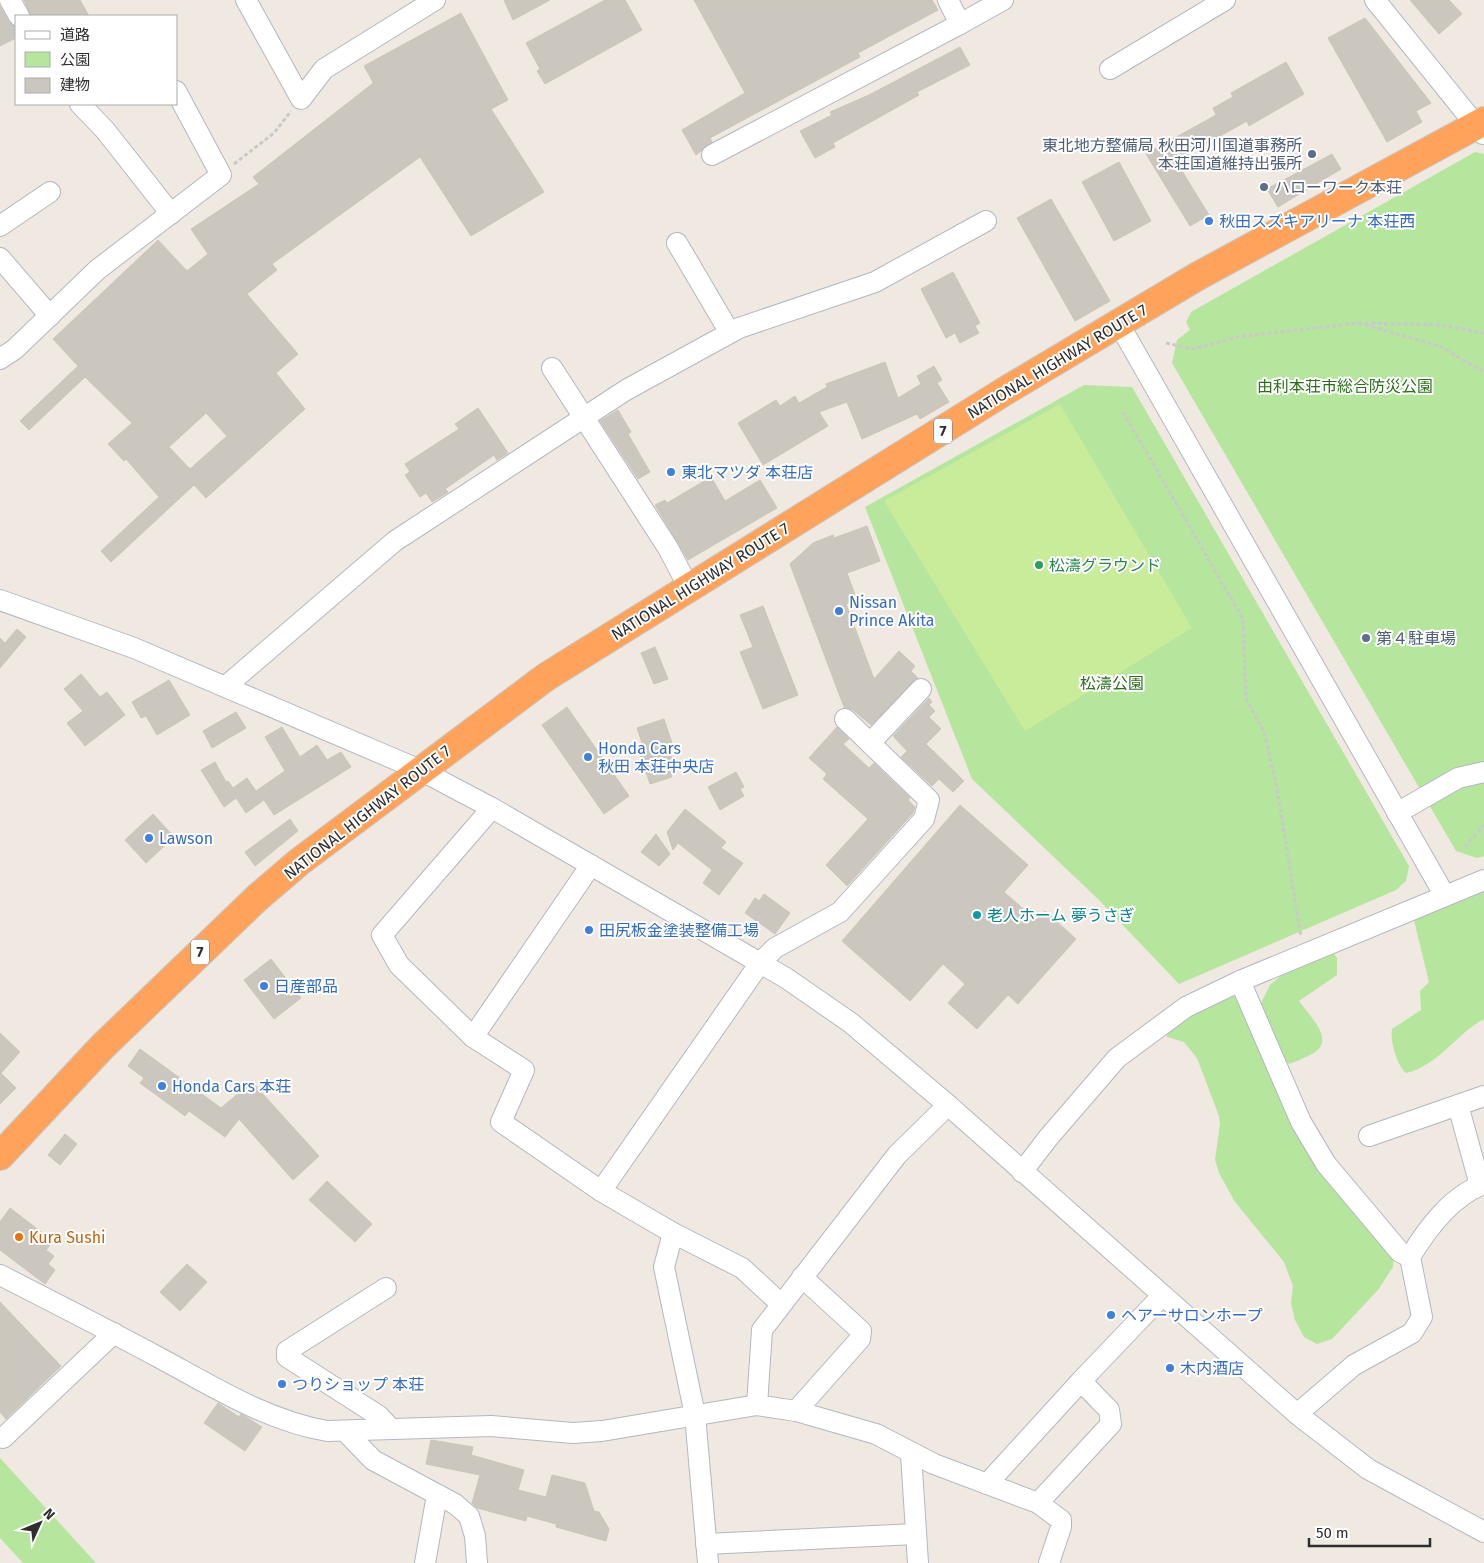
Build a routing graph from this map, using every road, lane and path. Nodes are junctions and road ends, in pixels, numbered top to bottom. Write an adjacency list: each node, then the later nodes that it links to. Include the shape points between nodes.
1 (10, 0): 8 (street)
2 (246, 0): 12 (street)
3 (435, 0): 12 (street, via 324,69)
4 (948, 0): 9 (street)
5 (1003, 0): 9 (street)
6 (1225, 0): 10 (street)
7 (1375, 0): 14 (street)
8 (18, 15)
9 (960, 24): 15 (street)
10 (1110, 69)
11 (178, 95): 16 (street)
12 (301, 99): 16 (path, via 274,133)
13 (81, 105): 18 (street, via 105,130)
14 (1482, 127): 25 (highway, NATIONAL HIGHWAY ROUTE 7 / 7, via 1198,276)
15 (712, 155)
16 (221, 175): 18 (street)
17 (50, 192): 20 (street)
18 (171, 214): 23 (street, via 97,270)
19 (986, 221): 26 (street, via 874,282)
20 (0, 226)
21 (677, 243): 26 (street)
22 (0, 258): 23 (street)
23 (50, 316): 29 (street, via 15,350)
24 (1357, 323): 27 (path, via 1441,325); 28 (path, via 1237,337 1193,349); 31 (path, via 1439,346)
25 (1119, 324): 34 (highway, NATIONAL HIGHWAY ROUTE 7 / 7); 43 (street)
26 (730, 333): 33 (street, via 626,390)
27 (1484, 334)
28 (1166, 344)
29 (0, 359)
30 (552, 368): 33 (street)
31 (1484, 372)
32 (1123, 412): 49 (path, via 1243,620 1246,699 1264,732 1272,766)
33 (585, 417): 34 (street, via 668,548); 36 (street, via 395,542)
34 (689, 588): 40 (highway, NATIONAL HIGHWAY ROUTE 7 / 7, via 546,677)
35 (0, 600): 36 (street, via 134,648)
36 (226, 686): 40 (street)
37 (921, 689): 39 (street)
38 (845, 719): 39 (street)
39 (870, 743): 50 (street, via 929,800 924,819 840,912 775,948)
40 (420, 770): 42 (street); 57 (highway, NATIONAL HIGHWAY ROUTE 7 / 7, via 257,898 103,1046)
41 (1484, 772): 43 (street, via 1458,778)
42 (492, 808): 46 (street); 52 (street, via 382,935 399,965)
43 (1398, 813): 48 (street)
44 (1484, 825): 45 (path)
45 (1465, 847)
46 (590, 865): 50 (street); 52 (street)
47 (1484, 880): 48 (street)
48 (1445, 896): 51 (street)
49 (1302, 943)
50 (760, 963): 54 (street, via 851,1023); 60 (street)
51 (1240, 981): 58 (street, via 1186,1007 1117,1058); 62 (street, via 1300,1122 1353,1199 1400,1252)
52 (472, 1037): 60 (street, via 524,1070 500,1122)
53 (1484, 1096): 55 (street)
54 (948, 1105): 58 (street); 64 (street, via 897,1155)
55 (1458, 1105): 56 (street); 59 (street)
56 (1369, 1136)
57 (0, 1156)
58 (1022, 1172): 66 (street)
59 (1482, 1184): 62 (street, via 1457,1199 1422,1237)
60 (601, 1191): 61 (street)
61 (673, 1233): 67 (street, via 742,1268); 73 (street, via 664,1267)
62 (1410, 1258): 72 (street, via 1422,1317 1412,1333 1354,1365)
63 (0, 1275): 68 (street)
64 (802, 1278): 67 (street); 71 (street, via 861,1331 860,1339)
65 (386, 1288): 74 (street, via 287,1352 287,1357 379,1416)
66 (1162, 1296): 69 (street); 72 (street)
67 (781, 1304): 70 (street, via 762,1330)
68 (114, 1333): 75 (street, via 241,1402 307,1428); 76 (street)
69 (1081, 1381): 78 (street); 80 (street, via 1109,1410 1111,1424)
70 (757, 1405): 71 (street); 73 (street)
71 (796, 1411): 77 (street, via 876,1434)
72 (1297, 1414): 81 (street, via 1368,1469)
73 (696, 1415): 74 (street, via 573,1434 491,1426); 83 (street)
74 (391, 1429): 75 (street)
75 (345, 1431): 79 (street, via 373,1460)
76 (3, 1438)
77 (911, 1454): 78 (street); 82 (street)
78 (987, 1484): 80 (street)
79 (437, 1495): 84 (street); 85 (street, via 469,1516 475,1536)
80 (1038, 1503): 87 (street, via 1061,1520)
81 (1484, 1532)
82 (916, 1534): 83 (street); 86 (street)
83 (707, 1554)
84 (425, 1563)
85 (477, 1563)
86 (918, 1563)
87 (1049, 1563)

